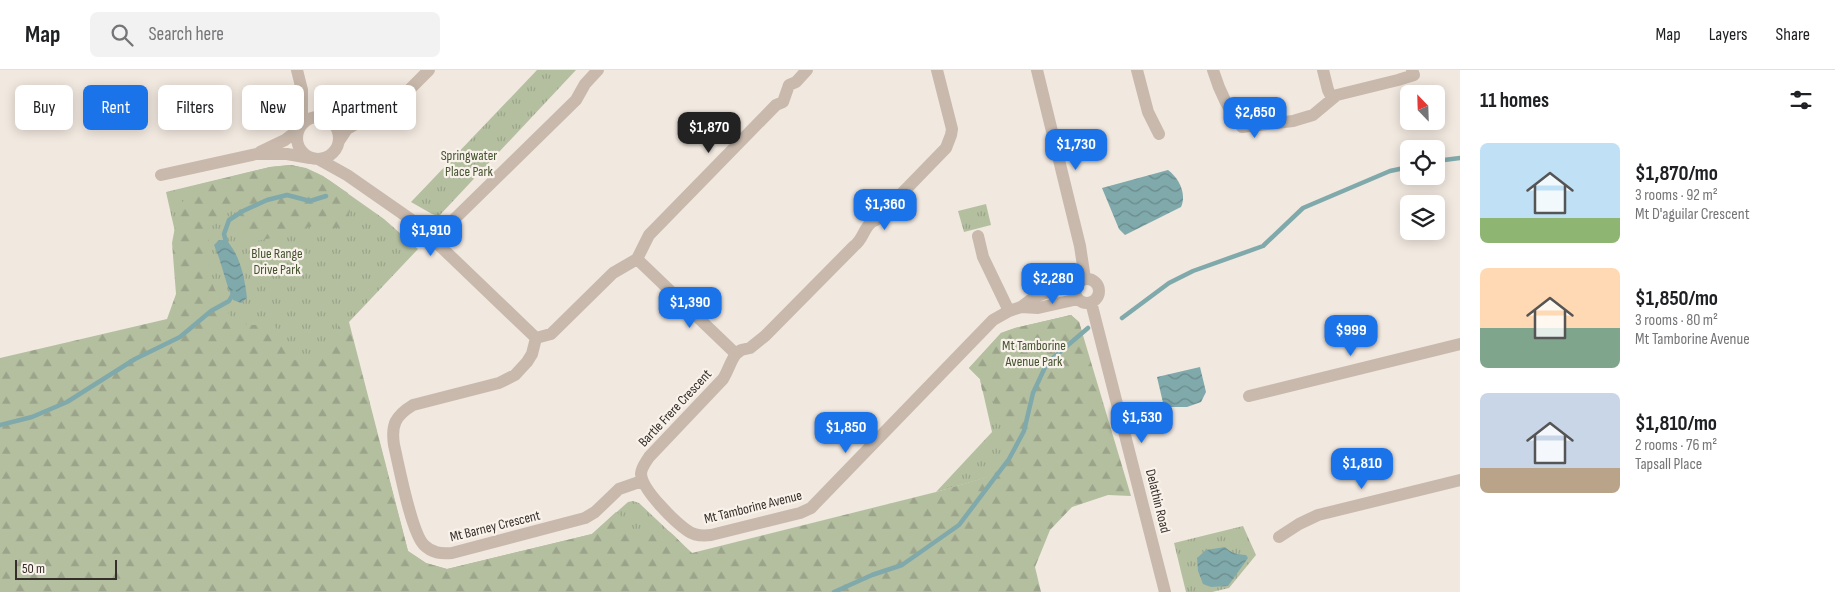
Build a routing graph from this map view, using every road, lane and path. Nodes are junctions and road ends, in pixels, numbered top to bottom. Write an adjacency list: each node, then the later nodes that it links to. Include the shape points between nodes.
1 (297, 70): 11 (street)
2 (429, 70): 12 (street)
3 (598, 70): 27 (street, via 576,100)
4 (807, 70): 28 (street, via 790,85 783,102 776,105 649,236)
5 (937, 70): 34 (street, via 952,129 946,148 868,225 860,242 765,336)
6 (1037, 70): 29 (street, via 1080,246)
7 (1137, 70): 20 (street, via 1148,112)
8 (1213, 70): 14 (street, via 1217,85 1242,127 1293,121 1312,115)
9 (1323, 70): 14 (street)
10 (1412, 70): 14 (street, via 1414,75)
11 (301, 85)
12 (413, 85)
13 (304, 94): 15 (street)
14 (1332, 98)
15 (314, 108)
16 (297, 130): 22 (street, via 285,140)
17 (299, 130): 23 (street, via 298,147 303,154)
18 (337, 130): 21 (street)
19 (346, 130): 21 (street)
20 (1159, 134)
21 (338, 145): 23 (street, via 329,156); 24 (street, via 338,160)
22 (256, 154): 23 (street, via 287,154); 25 (street)
23 (315, 159): 24 (street)
24 (347, 174): 27 (street, via 402,213)
25 (161, 176)
26 (978, 236): 31 (street, via 983,257)
27 (433, 240): 32 (street)
28 (637, 260): 32 (street, via 613,273 551,334); 34 (street)
29 (1081, 281): 30 (street, via 1075,290); 30 (street, via 1094,281 1098,286 1098,296); 31 (street, Mt Tamborine Avenue, via 1041,294)
30 (1084, 301): 31 (street); 39 (street, Delathin Road)
31 (1015, 309): 37 (street, Mt Tamborine Avenue, via 994,320 821,500 806,511 701,536 688,531 657,502)
32 (536, 338): 37 (street, Mt Barney Crescent, via 532,354 515,375 500,383 413,405 396,420 392,432 394,445 415,529 422,543 434,552 452,553 575,522 594,512 619,490)
33 (1460, 344): 35 (street)
34 (736, 354): 37 (street, Bartle Frere Crescent, via 723,379 649,457 641,472)
35 (1249, 396)
36 (1460, 480): 38 (street, via 1318,515)
37 (642, 481)
38 (1279, 537)
39 (1165, 592)

